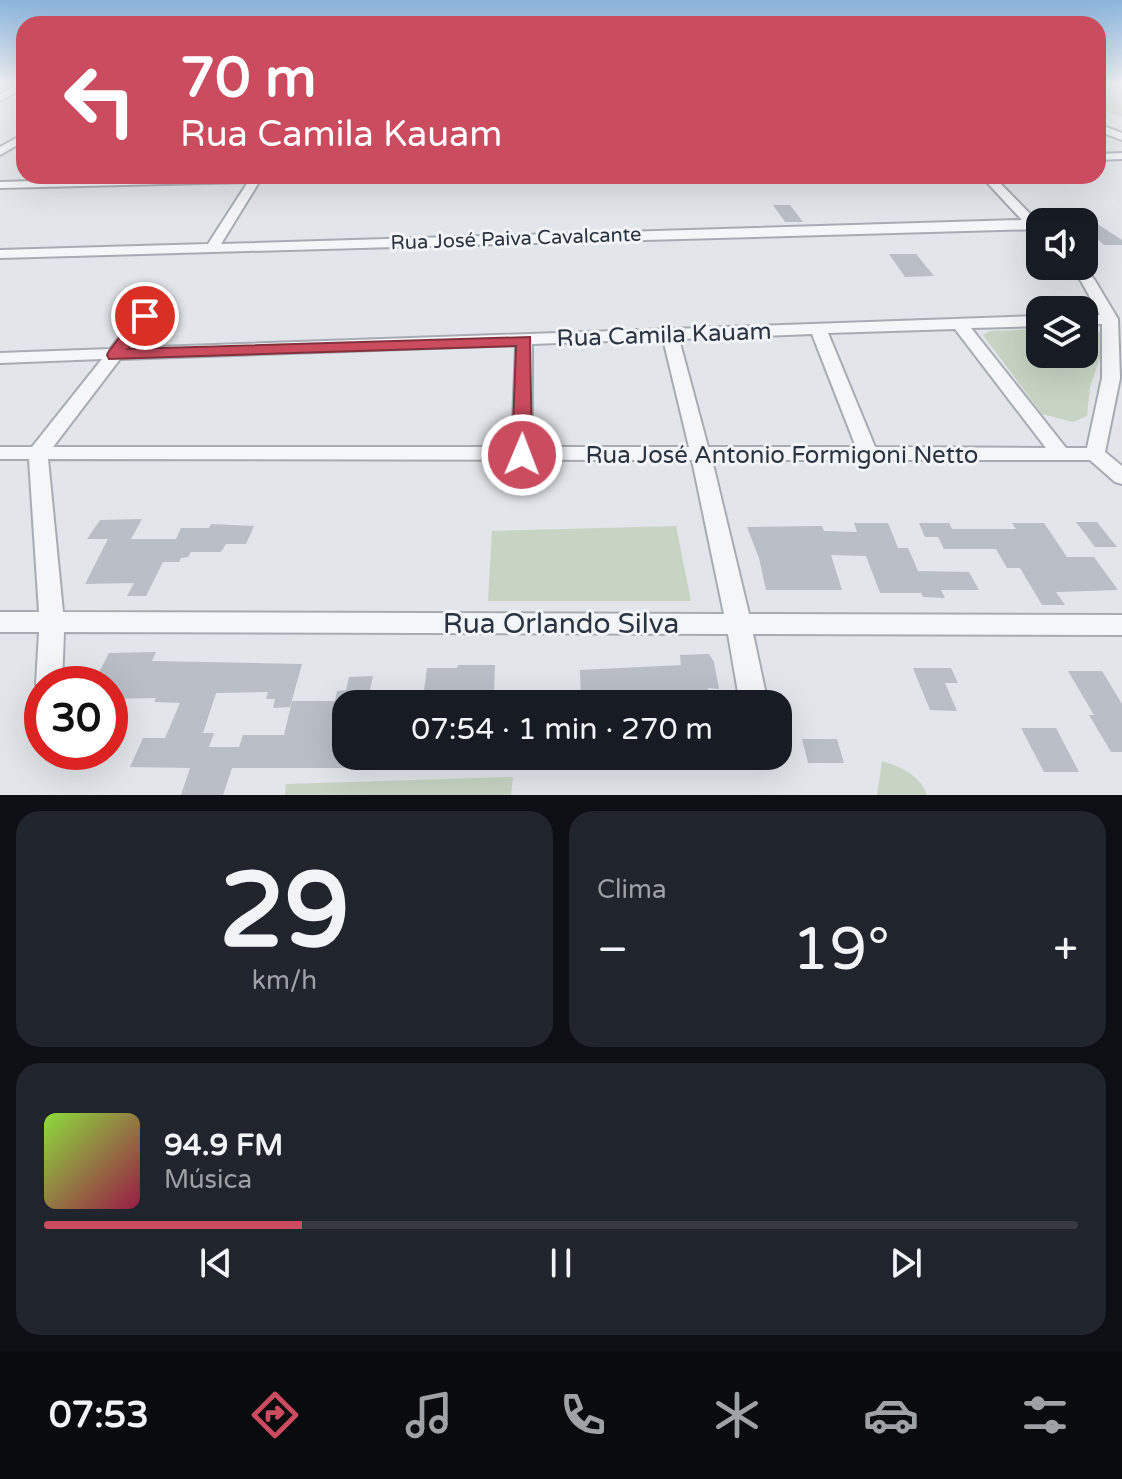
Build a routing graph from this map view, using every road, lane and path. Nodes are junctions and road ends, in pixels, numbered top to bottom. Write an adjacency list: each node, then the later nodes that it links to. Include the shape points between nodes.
1 (252, 184): 5 (street)
2 (995, 184): 3 (street)
3 (1026, 217)
4 (1026, 228): 5 (street, Rua José Paiva Cavalcante)
5 (212, 248): 6 (street, Rua José Paiva Cavalcante)
6 (0, 254)
7 (1088, 280): 10 (street)
8 (145, 316): 16 (street)
9 (1098, 319): 10 (street)
10 (1110, 319): 21 (street, via 1111,378)
11 (1026, 322): 12 (street, Rua Camila Kauam)
12 (959, 324): 13 (street, Rua Camila Kauam); 20 (street)
13 (818, 329): 14 (street, Rua Camila Kauam); 24 (street)
14 (670, 336): 15 (street, Rua Camila Kauam); 23 (street)
15 (524, 341): 16 (street, Rua Camila Kauam); 22 (street)
16 (115, 355): 17 (street, Rua Camila Kauam); 19 (street)
17 (0, 358)
18 (0, 453): 19 (street, Rua José Antonio Formigoni Netto)
19 (38, 453): 22 (street, Rua José Antonio Formigoni Netto); 27 (street)
20 (1061, 454): 21 (street, Rua José Antonio Formigoni Netto); 24 (street, Rua José Antonio Formigoni Netto)
21 (1095, 454): 25 (street)
22 (522, 455): 23 (street, Rua José Antonio Formigoni Netto)
23 (702, 455): 24 (street, Rua José Antonio Formigoni Netto); 28 (street)
24 (869, 456)
25 (1122, 477)
26 (0, 622): 27 (street, Rua Orlando Silva)
27 (52, 622): 28 (street, Rua Orlando Silva); 30 (street)
28 (740, 624): 29 (street, Rua Orlando Silva); 31 (street)
29 (1122, 625)
30 (50, 666)
31 (752, 690)

